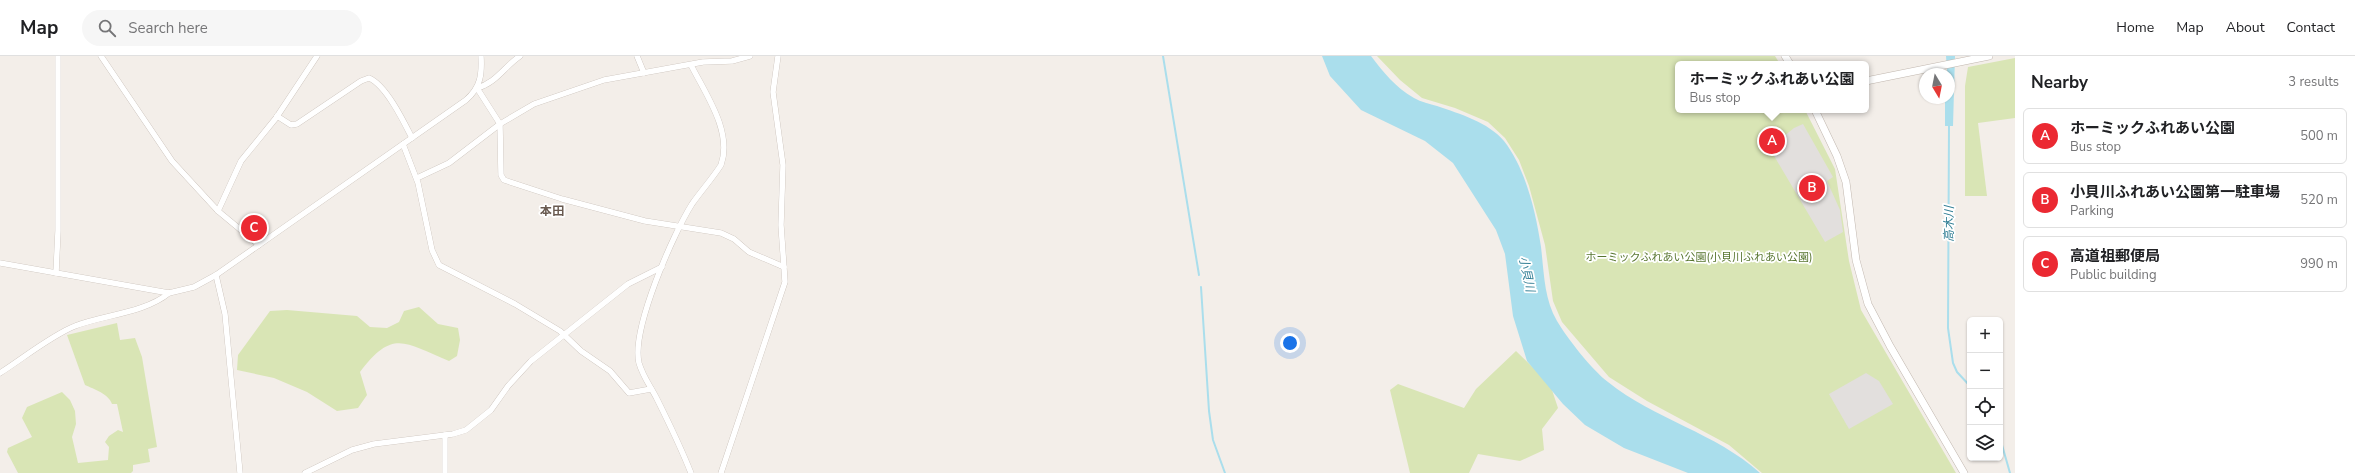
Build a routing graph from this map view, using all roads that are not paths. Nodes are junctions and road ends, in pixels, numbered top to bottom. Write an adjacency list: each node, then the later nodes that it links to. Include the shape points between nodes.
1 (58, 56): 27 (street)
2 (101, 56): 21 (street, via 172,161)
3 (317, 56): 16 (street)
4 (481, 56): 14 (street, via 481,77)
5 (520, 56): 14 (street, via 506,66 494,80)
6 (637, 56): 12 (street)
7 (750, 56): 11 (street, via 732,61)
8 (778, 56): 26 (street, via 773,92 783,165 781,224)
9 (1989, 56): 10 (street)
10 (1967, 59): 13 (street)
11 (691, 65): 12 (street); 22 (street, via 717,118 724,151 721,165)
12 (644, 73): 17 (street, via 604,80 537,103 524,108)
13 (1869, 80)
14 (477, 88): 17 (street); 18 (street, via 460,104)
15 (1816, 113): 39 (street, via 1846,182 1856,260 1868,304)
16 (276, 116): 18 (street, via 291,125 297,124 369,78 375,82 396,110); 21 (street, via 241,161)
17 (500, 124): 20 (street, via 448,164); 22 (street, via 501,175 507,182 575,203)
18 (412, 138): 19 (street)
19 (403, 144): 20 (street); 23 (street)
20 (417, 178): 30 (street, via 432,250 439,265 515,304)
21 (218, 211): 23 (street)
22 (680, 227): 25 (street); 26 (street, via 728,235 749,252)
23 (259, 245): 28 (street)
24 (0, 263): 27 (street)
25 (662, 267): 30 (street, via 628,284); 32 (street, via 641,326 637,346 642,372)
26 (784, 267): 38 (street, via 783,290)
27 (56, 273): 29 (street)
28 (216, 275): 29 (street, via 194,288); 34 (street, via 225,314)
29 (169, 293): 31 (street, via 128,311 62,331)
30 (563, 334): 32 (street, via 580,351 610,371 629,393); 33 (street, via 524,367 491,410 478,422 466,430)
31 (0, 373)
32 (651, 389): 37 (street)
33 (445, 435): 35 (street, via 374,444 352,450); 36 (street)
34 (240, 473)
35 (305, 473)
36 (445, 473)
37 (692, 473)
38 (721, 473)
39 (1964, 473)

